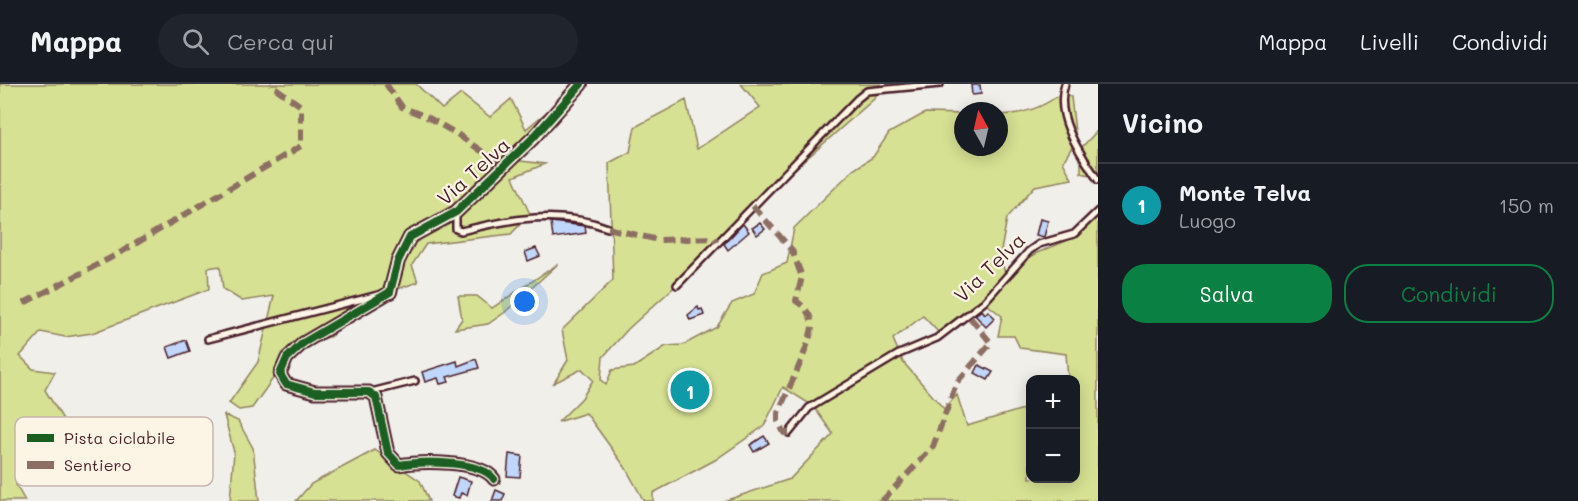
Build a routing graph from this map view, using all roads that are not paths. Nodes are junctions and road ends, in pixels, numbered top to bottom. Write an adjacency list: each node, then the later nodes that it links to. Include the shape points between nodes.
1 (581, 84): 6 (street, Via Telva, via 533,138)
2 (940, 84): 8 (lane, via 867,91)
3 (1065, 84): 4 (lane, via 1061,96 1070,134)
4 (1098, 180)
5 (1098, 211): 13 (lane, Via Telva, via 1074,234 1039,244 1029,251 984,302 938,338 899,354 809,408)
6 (456, 212): 7 (lane, via 456,229 461,231 513,219 551,217 591,221); 9 (street, Via Telva, via 410,237 398,261)
7 (608, 228)
8 (677, 285)
9 (390, 292): 10 (lane); 12 (street, via 303,343 287,358 280,374 286,384 315,392)
10 (208, 339)
11 (414, 381): 12 (lane)
12 (369, 392): 14 (street, via 376,398 388,453 399,465 421,461 467,466 491,474)
13 (789, 433)
14 (494, 479)

